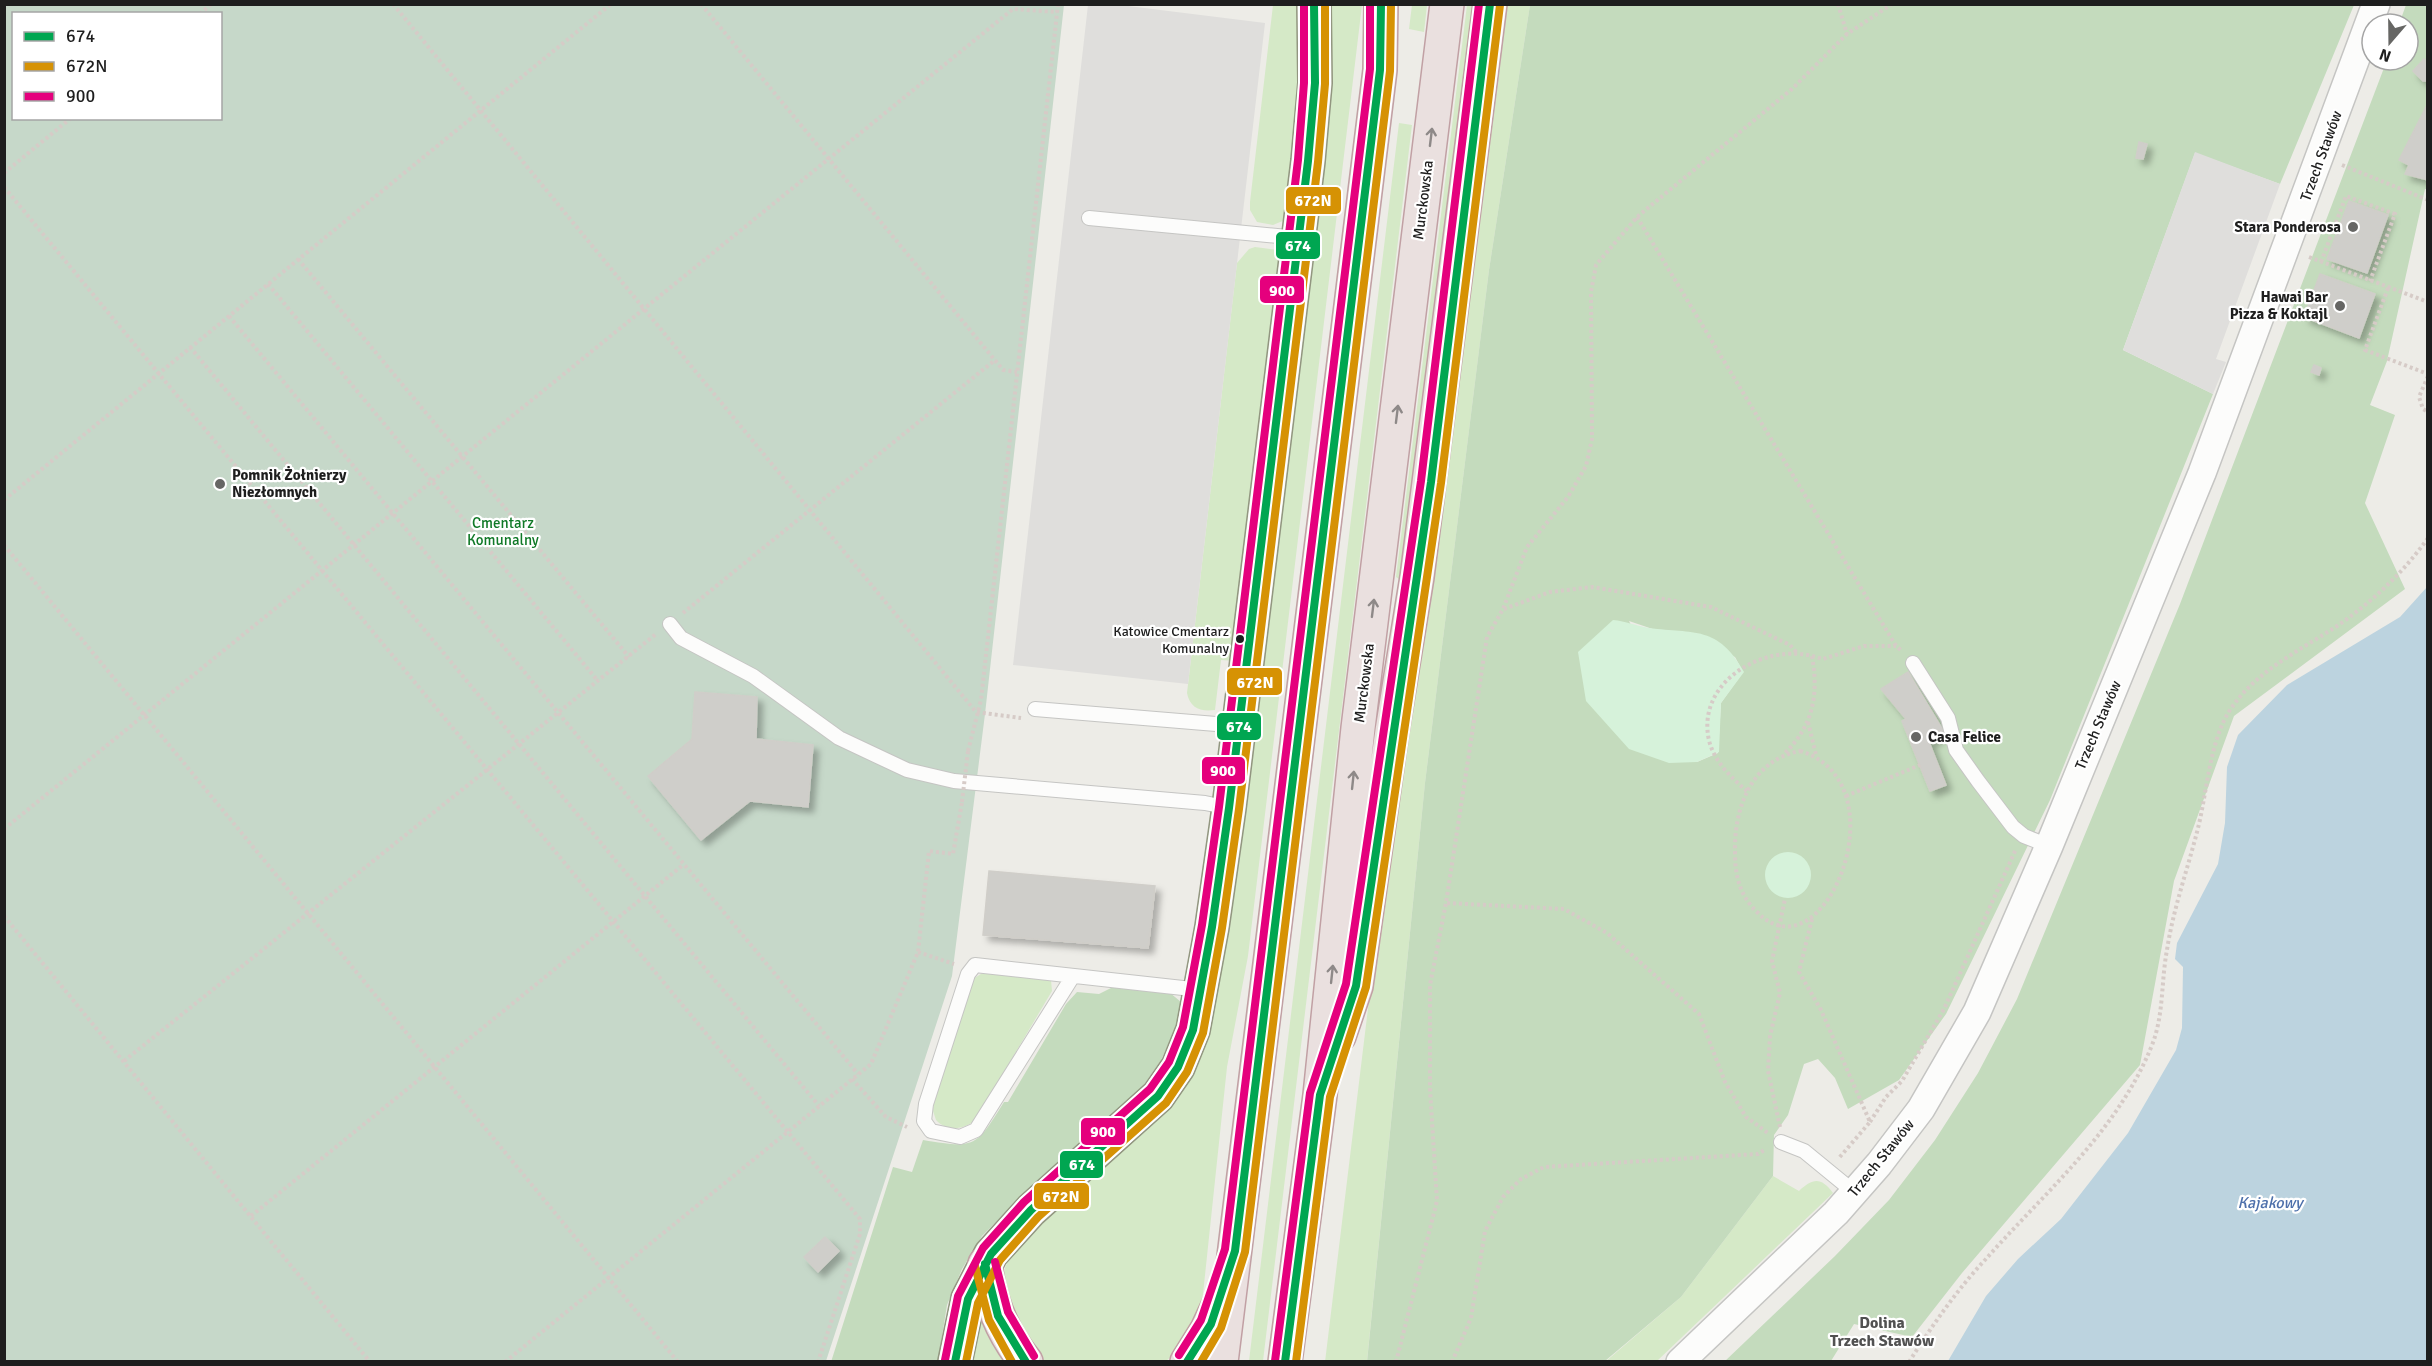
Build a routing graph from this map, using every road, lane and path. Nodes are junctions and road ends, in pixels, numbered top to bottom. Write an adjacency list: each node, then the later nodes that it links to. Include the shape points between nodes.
1 (393, 4): 16 (path)
2 (611, 4): 16 (path)
3 (701, 4): 18 (path)
4 (1009, 4): 13 (path)
5 (1058, 4): 14 (path)
6 (1314, 4): 25 (street, via 1315,83)
7 (1381, 4): 103 (highway, via 1380,70)
8 (1447, 4): 94 (highway, Murckowska, one-way to 8, via 1360,717)
9 (1490, 4): 94 (highway, via 1431,482 1356,986)
10 (1838, 4): 15 (path)
11 (1892, 4): 15 (path)
12 (2376, 4): 76 (street, Trzech Stawów, via 2202,473)
13 (1013, 9): 14 (path); 18 (path)
14 (1057, 12): 37 (path)
15 (1848, 33): 23 (path, via 1792,89)
16 (481, 111): 27 (path); 33 (path)
17 (69, 120): 20 (path)
18 (828, 159): 33 (path); 36 (path)
19 (2342, 165): 22 (path)
20 (4, 173)
21 (4, 187): 38 (path)
22 (2427, 200)
23 (1638, 217): 52 (path, via 1596,265 1592,292 1592,439 1586,466 1568,497 1527,547); 54 (path)
24 (1089, 218): 25 (lane)
25 (1299, 238): 65 (street)
26 (2308, 257): 28 (path)
27 (298, 259): 30 (path); 43 (path)
28 (2321, 262): 29 (path); 29 (path, via 2346,196 2395,214)
29 (2370, 281): 31 (path)
30 (268, 284): 34 (path); 44 (path)
31 (2388, 288): 32 (path); 39 (path, via 2366,350)
32 (2427, 302)
33 (645, 309): 43 (path); 46 (path)
34 (228, 316): 35 (path); 47 (path)
35 (190, 347): 38 (path); 50 (path)
36 (995, 360): 37 (path, via 1003,370); 46 (path)
37 (1017, 372): 61 (path, via 981,700)
38 (159, 373): 45 (path); 51 (path)
39 (2427, 375): 40 (path, via 2419,397)
40 (2427, 412)
41 (2427, 418): 42 (path)
42 (2427, 437)
43 (462, 458): 44 (path); 57 (path)
44 (433, 482): 47 (path); 59 (path)
45 (4, 500)
46 (810, 510): 53 (path); 61 (path)
47 (394, 513): 50 (path); 62 (path)
48 (2427, 538): 118 (path, via 2400,573 2374,597 2260,675 2228,713 2169,940 2155,1034 2137,1077 2104,1129 1983,1262 1939,1316)
49 (4, 545): 63 (path)
50 (354, 545): 51 (path); 66 (path)
51 (323, 571): 63 (path); 70 (path)
52 (1503, 609): 55 (path, via 1550,592 1592,587 1667,597 1711,607 1790,645); 80 (path, via 1487,637)
53 (670, 624): 57 (path); 73 (lane, via 681,638 753,676 839,738 907,770 954,781)
54 (1896, 646): 56 (path, via 1864,646 1823,659); 58 (path)
55 (1797, 653): 56 (path); 71 (path, via 1754,661 1727,680 1714,697 1707,720 1708,737 1724,769)
56 (1812, 656): 64 (path, via 1815,701)
57 (628, 657): 59 (path)
58 (1913, 663): 75 (lane, via 1948,718 1956,750 2013,827)
59 (598, 681): 62 (path)
60 (1035, 709): 61 (path, via 1025,718); 65 (lane)
61 (976, 712): 86 (path, bridge, via 953,854 929,850)
62 (558, 714): 66 (path); 77 (path)
63 (145, 715): 74 (path); 81 (path)
64 (1808, 722): 67 (path); 68 (path)
65 (1238, 729): 73 (street)
66 (519, 745): 70 (path); 78 (path)
67 (1783, 754): 68 (path, via 1800,751); 71 (path, via 1767,764)
68 (1816, 756): 72 (path, via 1830,768)
69 (1920, 765): 72 (path)
70 (488, 770): 81 (path); 84 (path)
71 (1747, 791): 85 (path, via 1736,825 1735,870 1739,890 1764,919)
72 (1846, 796): 83 (path, via 1850,817 1846,861 1832,896)
73 (1229, 808): 89 (street)
74 (4, 830)
75 (2024, 836): 76 (lane); 96 (path, via 2007,863 1944,1009 1902,1081)
76 (2049, 846): 101 (street, Trzech Stawów, via 1977,1012 1949,1063 1921,1108)
77 (683, 865): 78 (path); 92 (path)
78 (645, 897): 84 (path); 95 (path)
79 (1785, 899): 85 (path)
80 (1446, 903): 99 (path, via 1564,909 1607,933 1699,1014 1725,1082 1746,1117); 115 (path, via 1430,986 1430,1089 1437,1201)
81 (309, 914): 90 (path); 91 (path)
82 (4, 916): 90 (path)
83 (1812, 918): 85 (path, via 1799,926); 96 (path, via 1799,972 1821,1010)
84 (614, 923): 91 (path); 98 (path)
85 (1779, 926): 99 (path, via 1772,961 1780,993 1770,1036 1768,1071 1780,1119)
86 (918, 952): 87 (path); 92 (path, via 871,1064)
87 (970, 968): 88 (lane, via 975,965); 97 (lane, via 926,1104)
88 (1073, 976): 89 (lane); 97 (lane, via 976,1130 960,1137 931,1131)
89 (1201, 990): 104 (street, via 1186,1048 1168,1084 1031,1210)
90 (124, 1061): 102 (path)
91 (435, 1066): 102 (path); 105 (path)
92 (858, 1074): 93 (path)
93 (852, 1078): 95 (path); 97 (path, via 886,1117 921,1130)
94 (1320, 1095): 114 (highway, Murckowska)
95 (819, 1106): 98 (path)
96 (1870, 1122): 100 (path)
97 (927, 1126)
98 (787, 1132): 105 (path); 109 (path, via 860,1219 860,1233)
99 (1780, 1142): 100 (lane, via 1804,1151); 116 (path, via 1758,1154 1544,1167 1521,1179 1503,1197 1485,1231 1472,1318)
100 (1829, 1171): 101 (lane)
101 (1854, 1192): 117 (street, Trzech Stawów)
102 (251, 1216): 106 (path)
103 (1235, 1251): 112 (highway, via 1220,1301); 113 (highway)
104 (985, 1264): 110 (street, via 968,1299); 111 (highway, via 990,1295 1008,1336)
105 (609, 1278): 107 (path); 108 (path)
106 (370, 1362)
107 (505, 1362)
108 (678, 1362)
109 (818, 1362)
110 (956, 1362)
111 (1026, 1362)
112 (1187, 1362)
113 (1221, 1362)
114 (1285, 1362)
115 (1396, 1362)
116 (1452, 1362)
117 (1680, 1362)
118 (1909, 1362)

